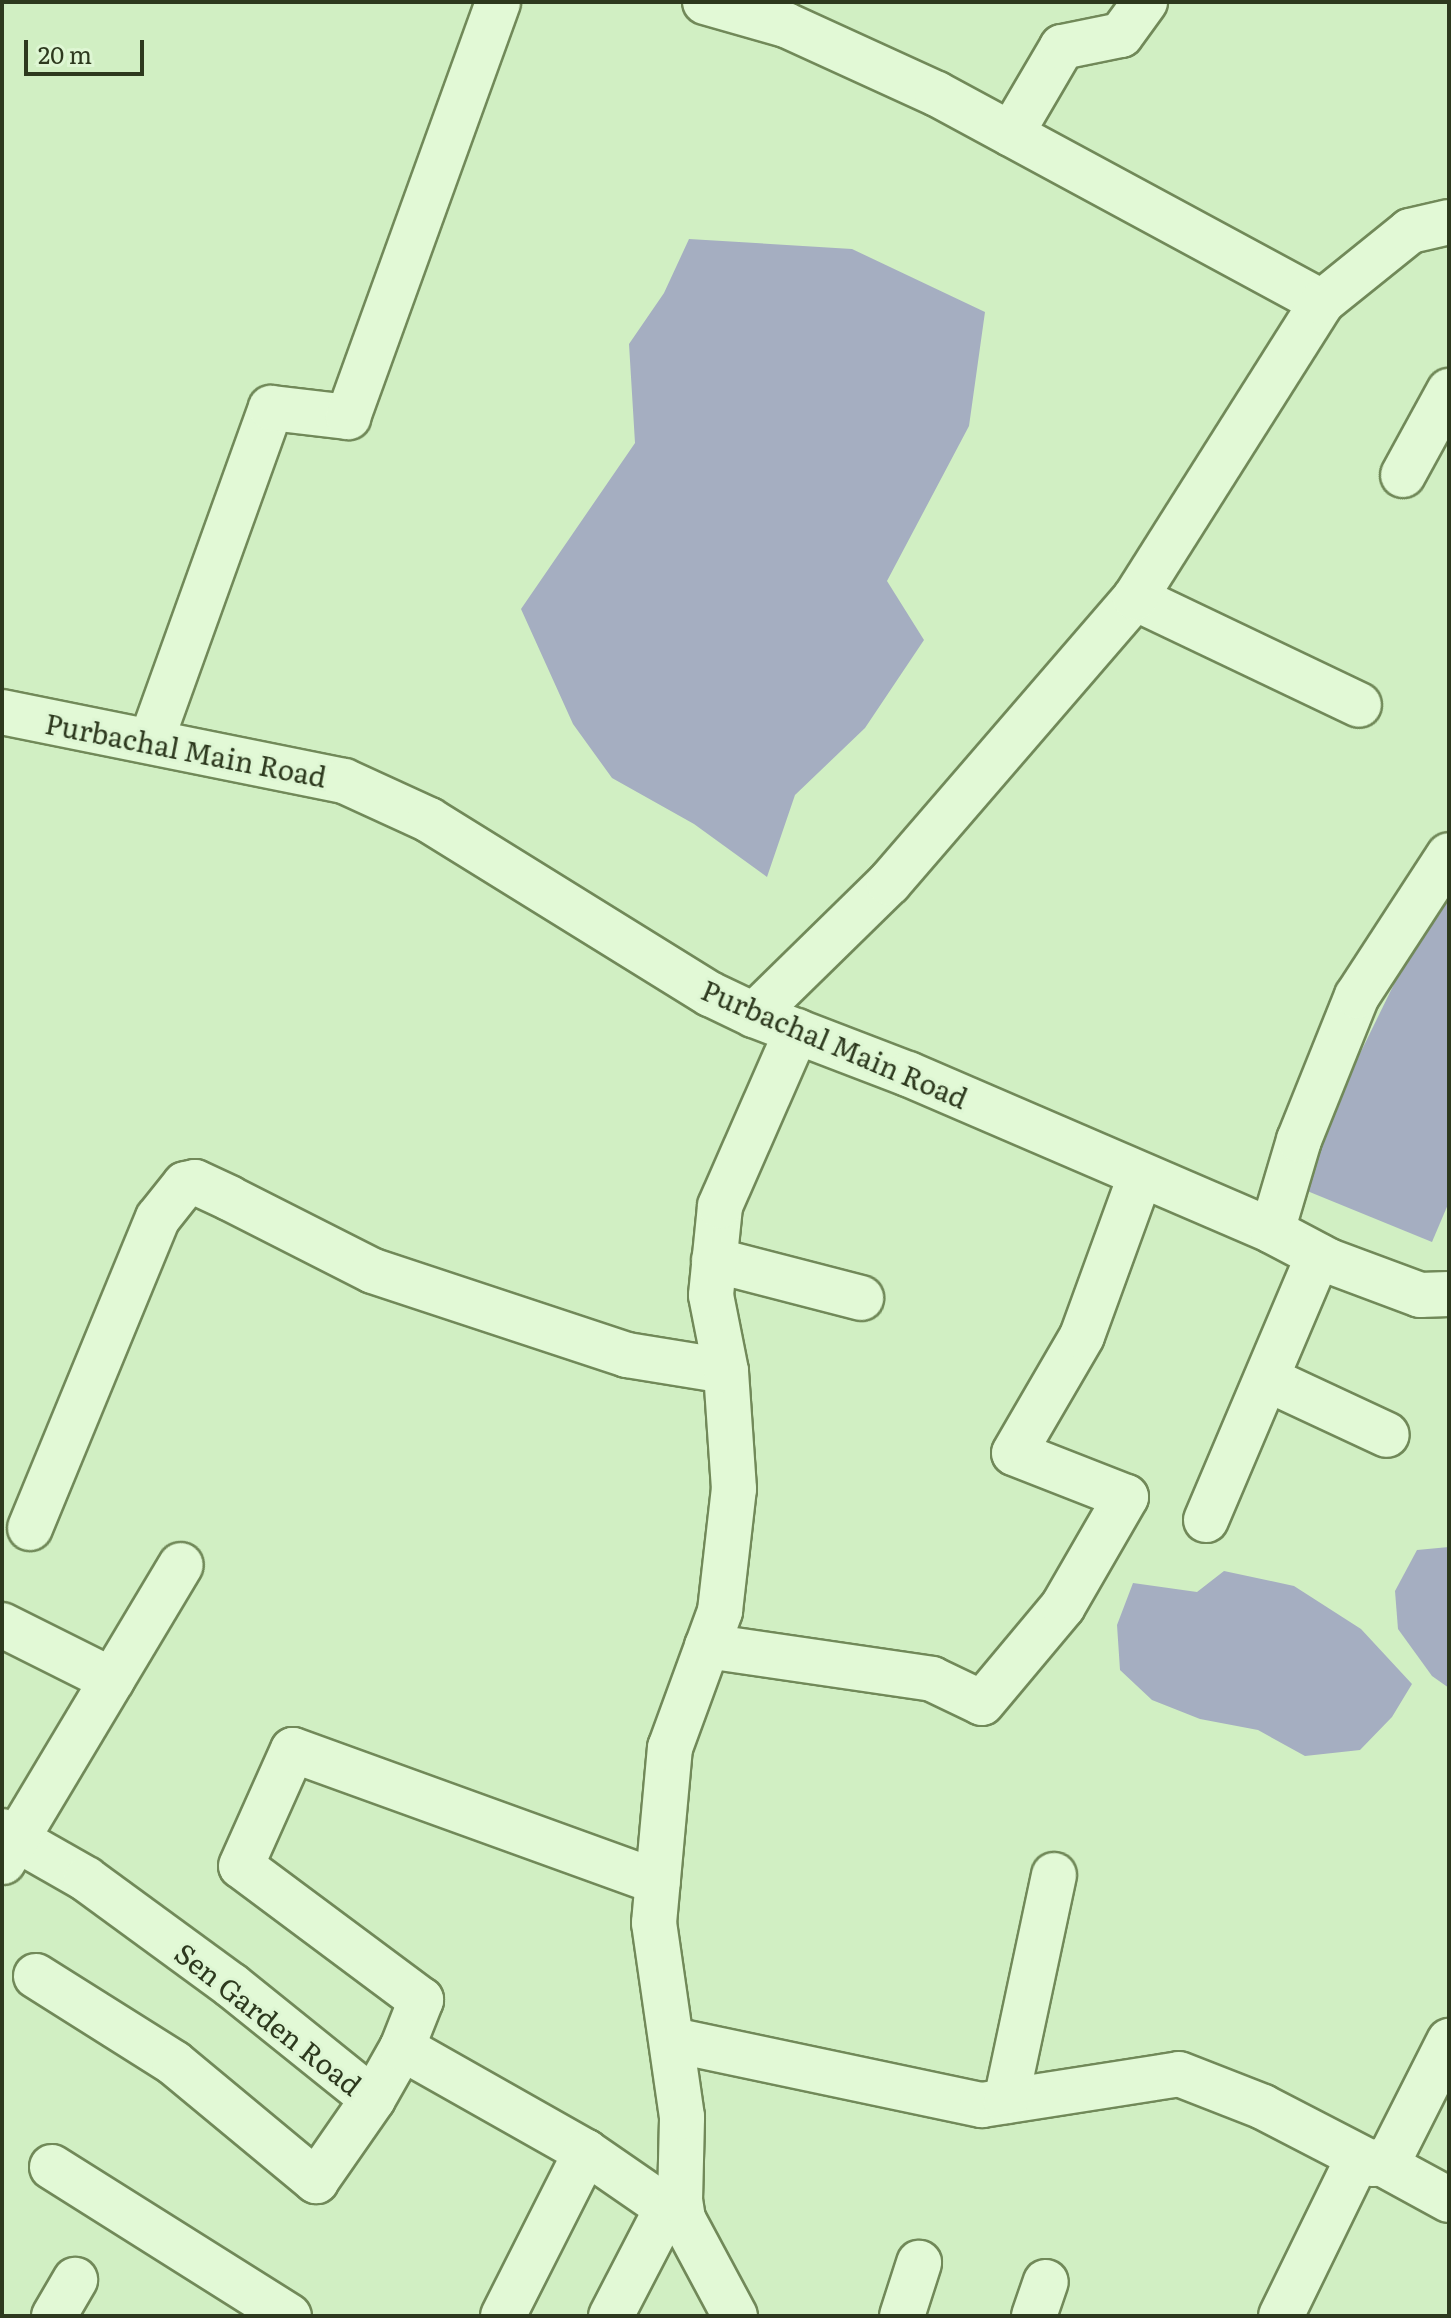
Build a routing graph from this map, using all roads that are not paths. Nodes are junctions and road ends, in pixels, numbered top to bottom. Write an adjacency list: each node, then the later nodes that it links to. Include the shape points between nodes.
1 (498, 2): 12 (street, via 348,417 271,408)
2 (705, 2): 4 (street, via 862,51)
3 (1145, 2): 4 (street, via 1121,35 1062,47)
4 (1011, 134): 6 (street)
5 (1449, 222): 6 (street, via 1410,231)
6 (1322, 302): 9 (street)
7 (1449, 391): 8 (street)
8 (1403, 475)
9 (1135, 598): 10 (street); 14 (street, via 889,883)
10 (1359, 705)
11 (2, 712): 12 (street, Purbachal Main Road)
12 (151, 741): 14 (street, Purbachal Main Road, via 310,771 398,804 525,875 710,994)
13 (1449, 855): 17 (street, via 1357,996 1299,1140)
14 (754, 1015): 15 (street, Purbachal Main Road)
15 (797, 1031): 16 (street, Purbachal Main Road); 19 (street, via 720,1206)
16 (1140, 1177): 17 (street, Purbachal Main Road); 29 (street, via 1082,1336 1014,1453 1126,1497 1063,1606 982,1703 932,1679)
17 (1272, 1231): 18 (street, Purbachal Main Road)
18 (1318, 1256): 20 (street, Purbachal Main Road, via 1420,1295); 23 (street)
19 (714, 1260): 21 (street); 22 (street, via 711,1295)
20 (1449, 1294)
21 (861, 1298)
22 (726, 1371): 26 (street, via 627,1355 373,1271 195,1182 185,1184 158,1218); 29 (street, via 734,1489 720,1611)
23 (1267, 1379): 24 (street); 25 (street)
24 (1387, 1435)
25 (1206, 1520)
26 (30, 1528)
27 (181, 1565): 30 (street)
28 (2, 1625): 30 (street)
29 (707, 1646): 33 (street, via 670,1748)
30 (112, 1680): 31 (street)
31 (7, 1844): 38 (street, Sen Garden Road, via 86,1879 231,1985)
32 (1054, 1875): 39 (street)
33 (658, 1882): 35 (street, via 654,1923); 37 (street, Sen Garden Road, via 293,1750 241,1866 421,2000)
34 (36, 1976): 38 (street, via 174,2063 316,2181)
35 (673, 2040): 39 (street, via 982,2105); 44 (street, via 682,2117)
36 (1449, 2041): 41 (street)
37 (402, 2048): 38 (street, Sen Garden Road); 40 (street)
38 (373, 2099)
39 (1006, 2101): 41 (street, via 1179,2074 1263,2107)
40 (586, 2152): 44 (street); 47 (street)
41 (1371, 2161): 43 (street); 51 (street)
42 (52, 2167): 46 (street)
43 (1449, 2200)
44 (675, 2214): 48 (street); 49 (street)
45 (919, 2263): 50 (street)
46 (289, 2316)
47 (503, 2316)
48 (611, 2316)
49 (735, 2316)
50 (902, 2316)
51 (1281, 2316)

